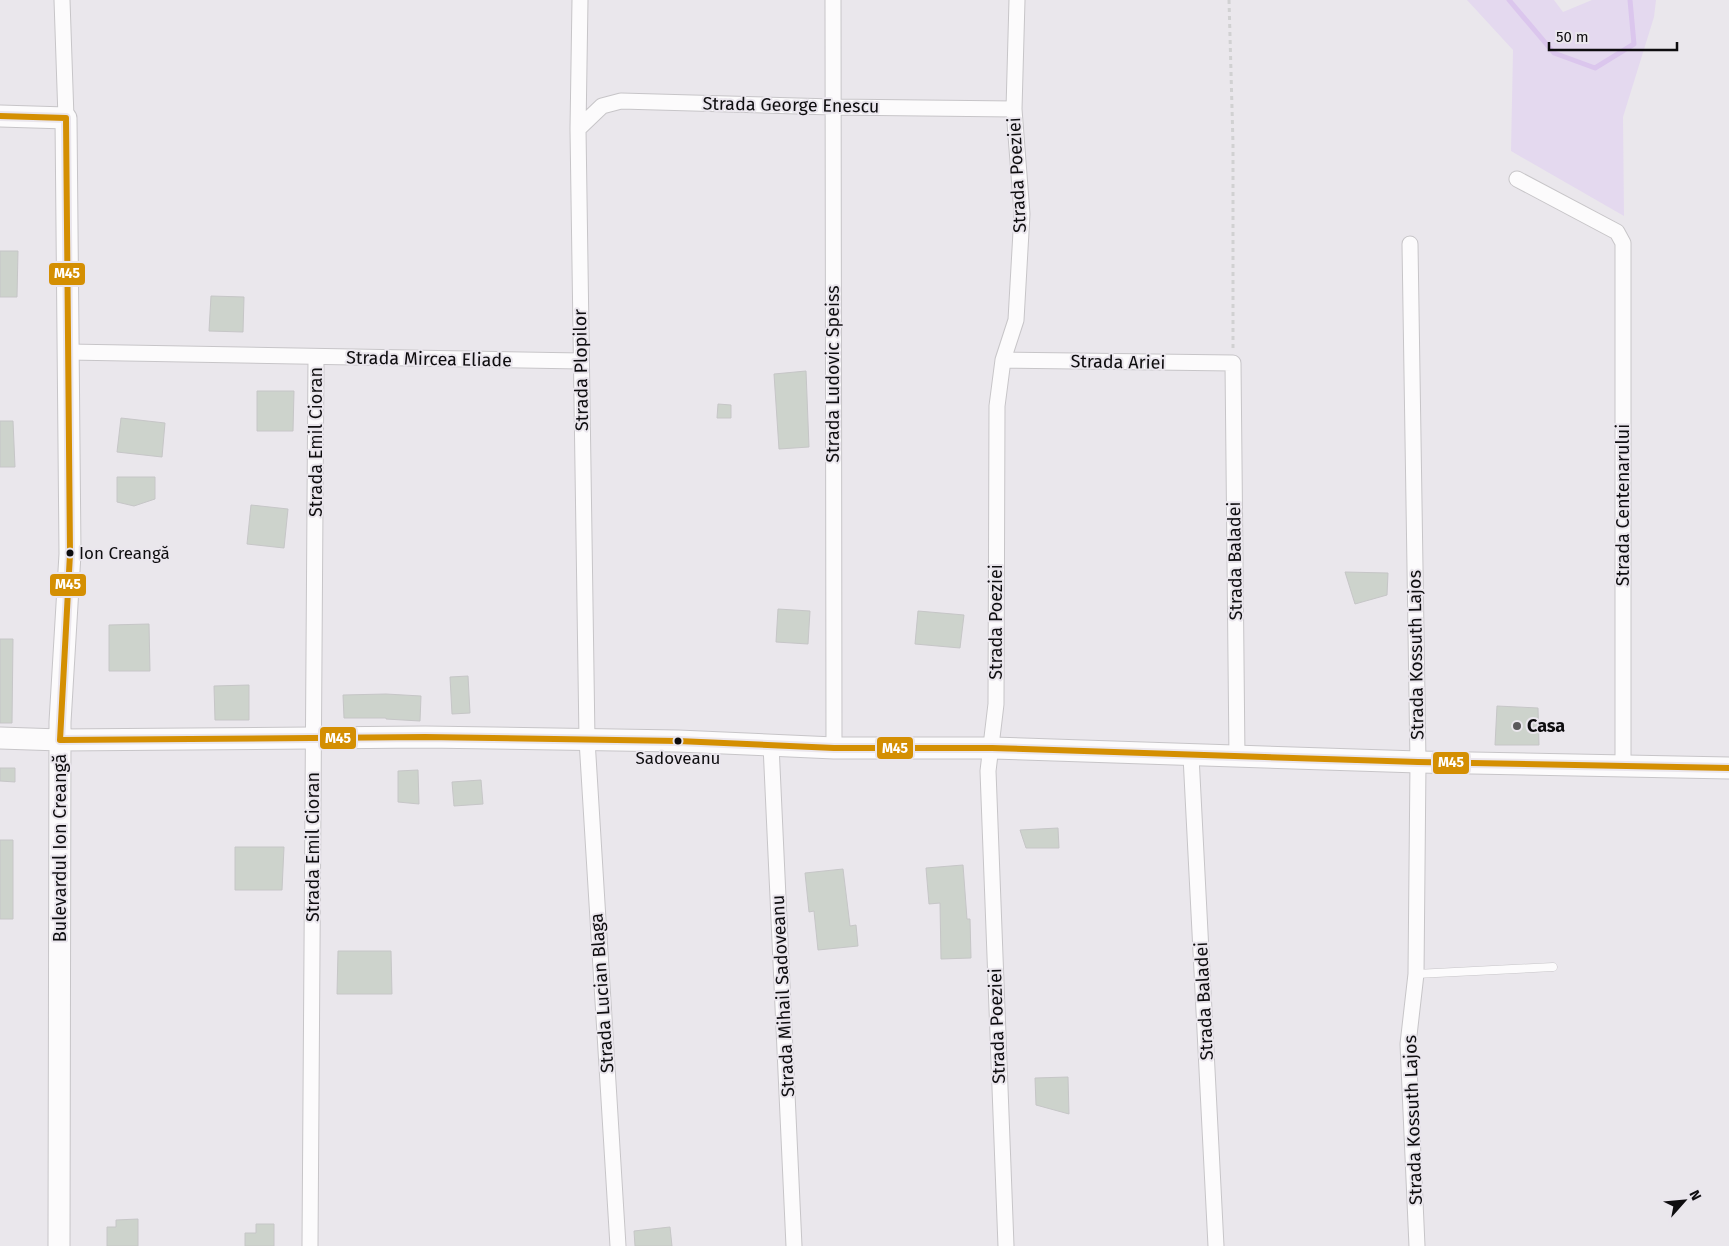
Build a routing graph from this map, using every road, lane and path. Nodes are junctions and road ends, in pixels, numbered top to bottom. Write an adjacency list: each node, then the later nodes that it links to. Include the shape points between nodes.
1 (62, 0): 9 (street, Bulevardul Ion Creangă)
2 (580, 0): 10 (street, Strada Plopilor)
3 (833, 0): 6 (street, Strada Ludovic Speiss)
4 (1017, 0): 7 (street, Strada Poeziei)
5 (1230, 0): 17 (path)
6 (833, 107): 7 (street, Strada George Enescu); 10 (street, Strada George Enescu, via 621,101 602,106); 23 (street, Strada Ludovic Speiss)
7 (1014, 109): 15 (street, Strada Poeziei, via 1022,214 1016,320)
8 (0, 116): 9 (street)
9 (66, 118): 13 (street, Bulevardul Ion Creangă)
10 (578, 129): 16 (street, Strada Plopilor)
11 (1517, 179): 28 (street, Strada Centenarului, via 1617,232 1624,243)
12 (1410, 244): 27 (street, Strada Kossuth Lajos)
13 (68, 352): 14 (street, Strada Mircea Eliade); 20 (street, Bulevardul Ion Creangă, via 70,554)
14 (316, 358): 16 (street, Strada Mircea Eliade); 19 (street, Strada Emil Cioran)
15 (1003, 360): 17 (street, Strada Ariei); 24 (street, Strada Poeziei, via 997,406 996,704)
16 (581, 361): 21 (street, Strada Plopilor)
17 (1233, 364): 26 (street, Strada Baladei)
18 (0, 738): 20 (street)
19 (314, 738): 20 (street); 21 (street); 33 (street, Strada Emil Cioran)
20 (60, 740): 32 (street, Bulevardul Ion Creangă)
21 (587, 740): 22 (street); 34 (street, Strada Lucian Blaga)
22 (772, 745): 23 (street); 35 (street, Strada Mihail Sadoveanu)
23 (834, 748): 24 (street)
24 (992, 748): 25 (street); 36 (street, Strada Poeziei, via 988,771)
25 (1191, 756): 26 (street); 37 (street, Strada Baladei)
26 (1237, 758): 27 (street)
27 (1418, 762): 28 (street); 31 (street, Strada Kossuth Lajos)
28 (1623, 767): 29 (street)
29 (1729, 768)
30 (1553, 967): 31 (lane)
31 (1416, 974): 38 (street, Strada Kossuth Lajos, via 1408,1044)
32 (59, 1246)
33 (310, 1246)
34 (618, 1246)
35 (794, 1246)
36 (1006, 1246)
37 (1216, 1246)
38 (1417, 1246)

